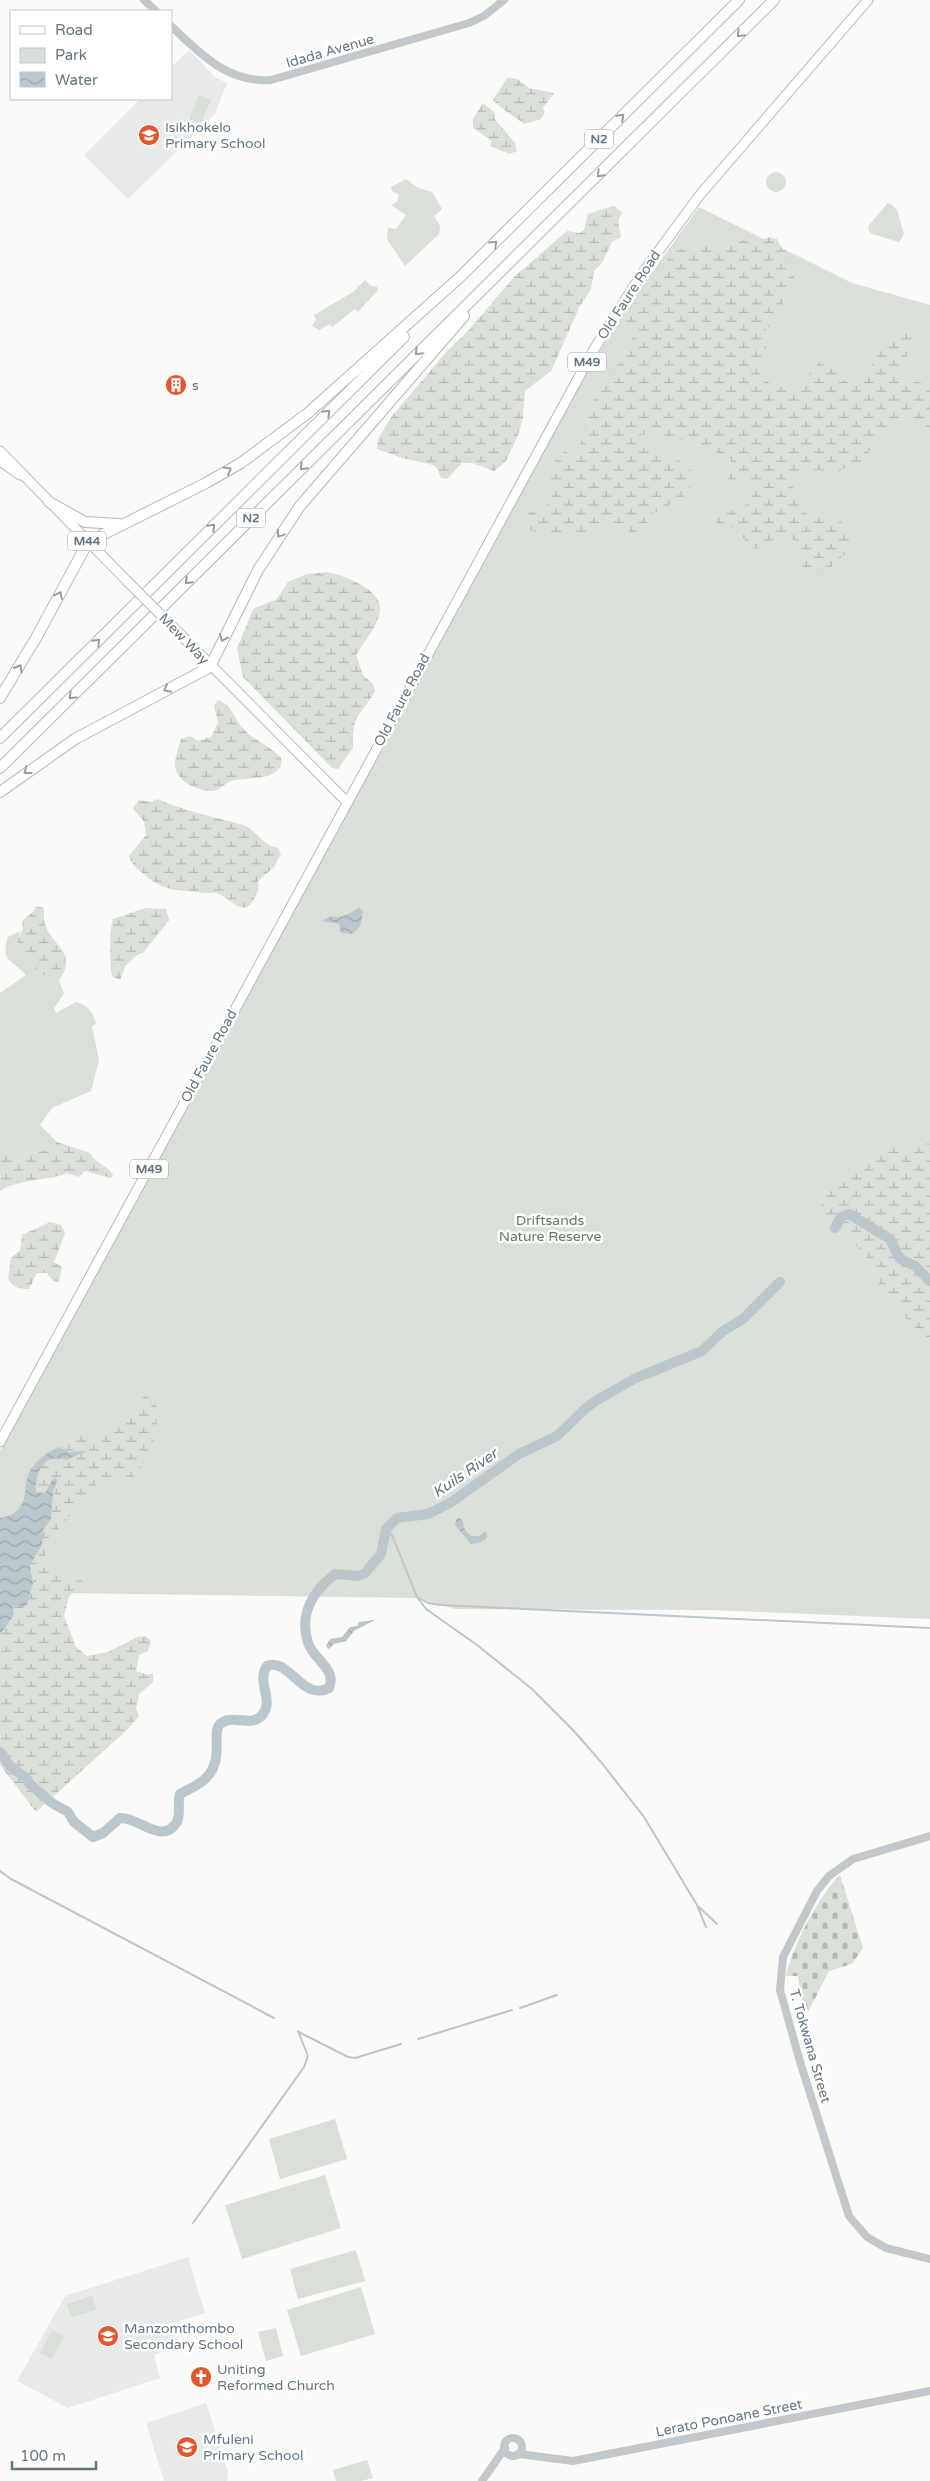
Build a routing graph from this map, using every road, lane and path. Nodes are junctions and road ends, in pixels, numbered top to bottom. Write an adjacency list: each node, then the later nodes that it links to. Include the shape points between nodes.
1 (144, 0): 6 (street)
2 (504, 0): 7 (street, Idada Avenue, via 469,23 271,80 247,79 224,71 207,60)
3 (739, 0): 9 (highway, N2, one-way to 3)
4 (774, 0): 8 (highway, N2, one-way to 8)
5 (868, 0): 21 (main road, Old Faure Road / M49, via 723,166 662,245 619,309 545,437)
6 (155, 10)
7 (172, 27)
8 (504, 270): 16 (highway, one-way to 16, via 295,513 258,570); 19 (highway, N2, one-way to 19)
9 (459, 278): 14 (highway, one-way to 9, via 206,483 268,444 341,385); 18 (highway, N2, one-way to 9, via 411,330)
10 (0, 451): 12 (main road, Mew Way / M44)
11 (0, 462): 12 (main road, Mew Way / M44)
12 (22, 476): 13 (main road, Mew Way / M44)
13 (48, 502): 14 (highway, via 85,522); 15 (main road, Mew Way / M44)
14 (123, 524): 15 (highway)
15 (88, 542): 16 (main road, Mew Way / M44, bridge); 17 (highway, one-way to 15)
16 (210, 666): 20 (highway, one-way to 20, via 75,739); 21 (main road, Mew Way / M44)
17 (0, 698)
18 (0, 738)
19 (0, 768)
20 (0, 792)
21 (347, 802): 22 (main road, Old Faure Road / M49)
22 (0, 1442)
23 (930, 1836): 24 (street, T. Tokwana Street, via 853,1860 830,1876 801,1921 784,1957 780,1976 788,2023 849,2216 867,2237 886,2248)
24 (930, 2259)
25 (930, 2390): 29 (street, Lerato Ponoane Street, via 594,2457 563,2461)
26 (521, 2445): 27 (street, via 512,2439 506,2443); 28 (street); 29 (street, Lerato Ponoane Street)
27 (507, 2452): 28 (street, via 515,2456); 30 (street)
28 (520, 2454): 29 (street, Lerato Ponoane Street)
29 (533, 2454)
30 (482, 2481)

